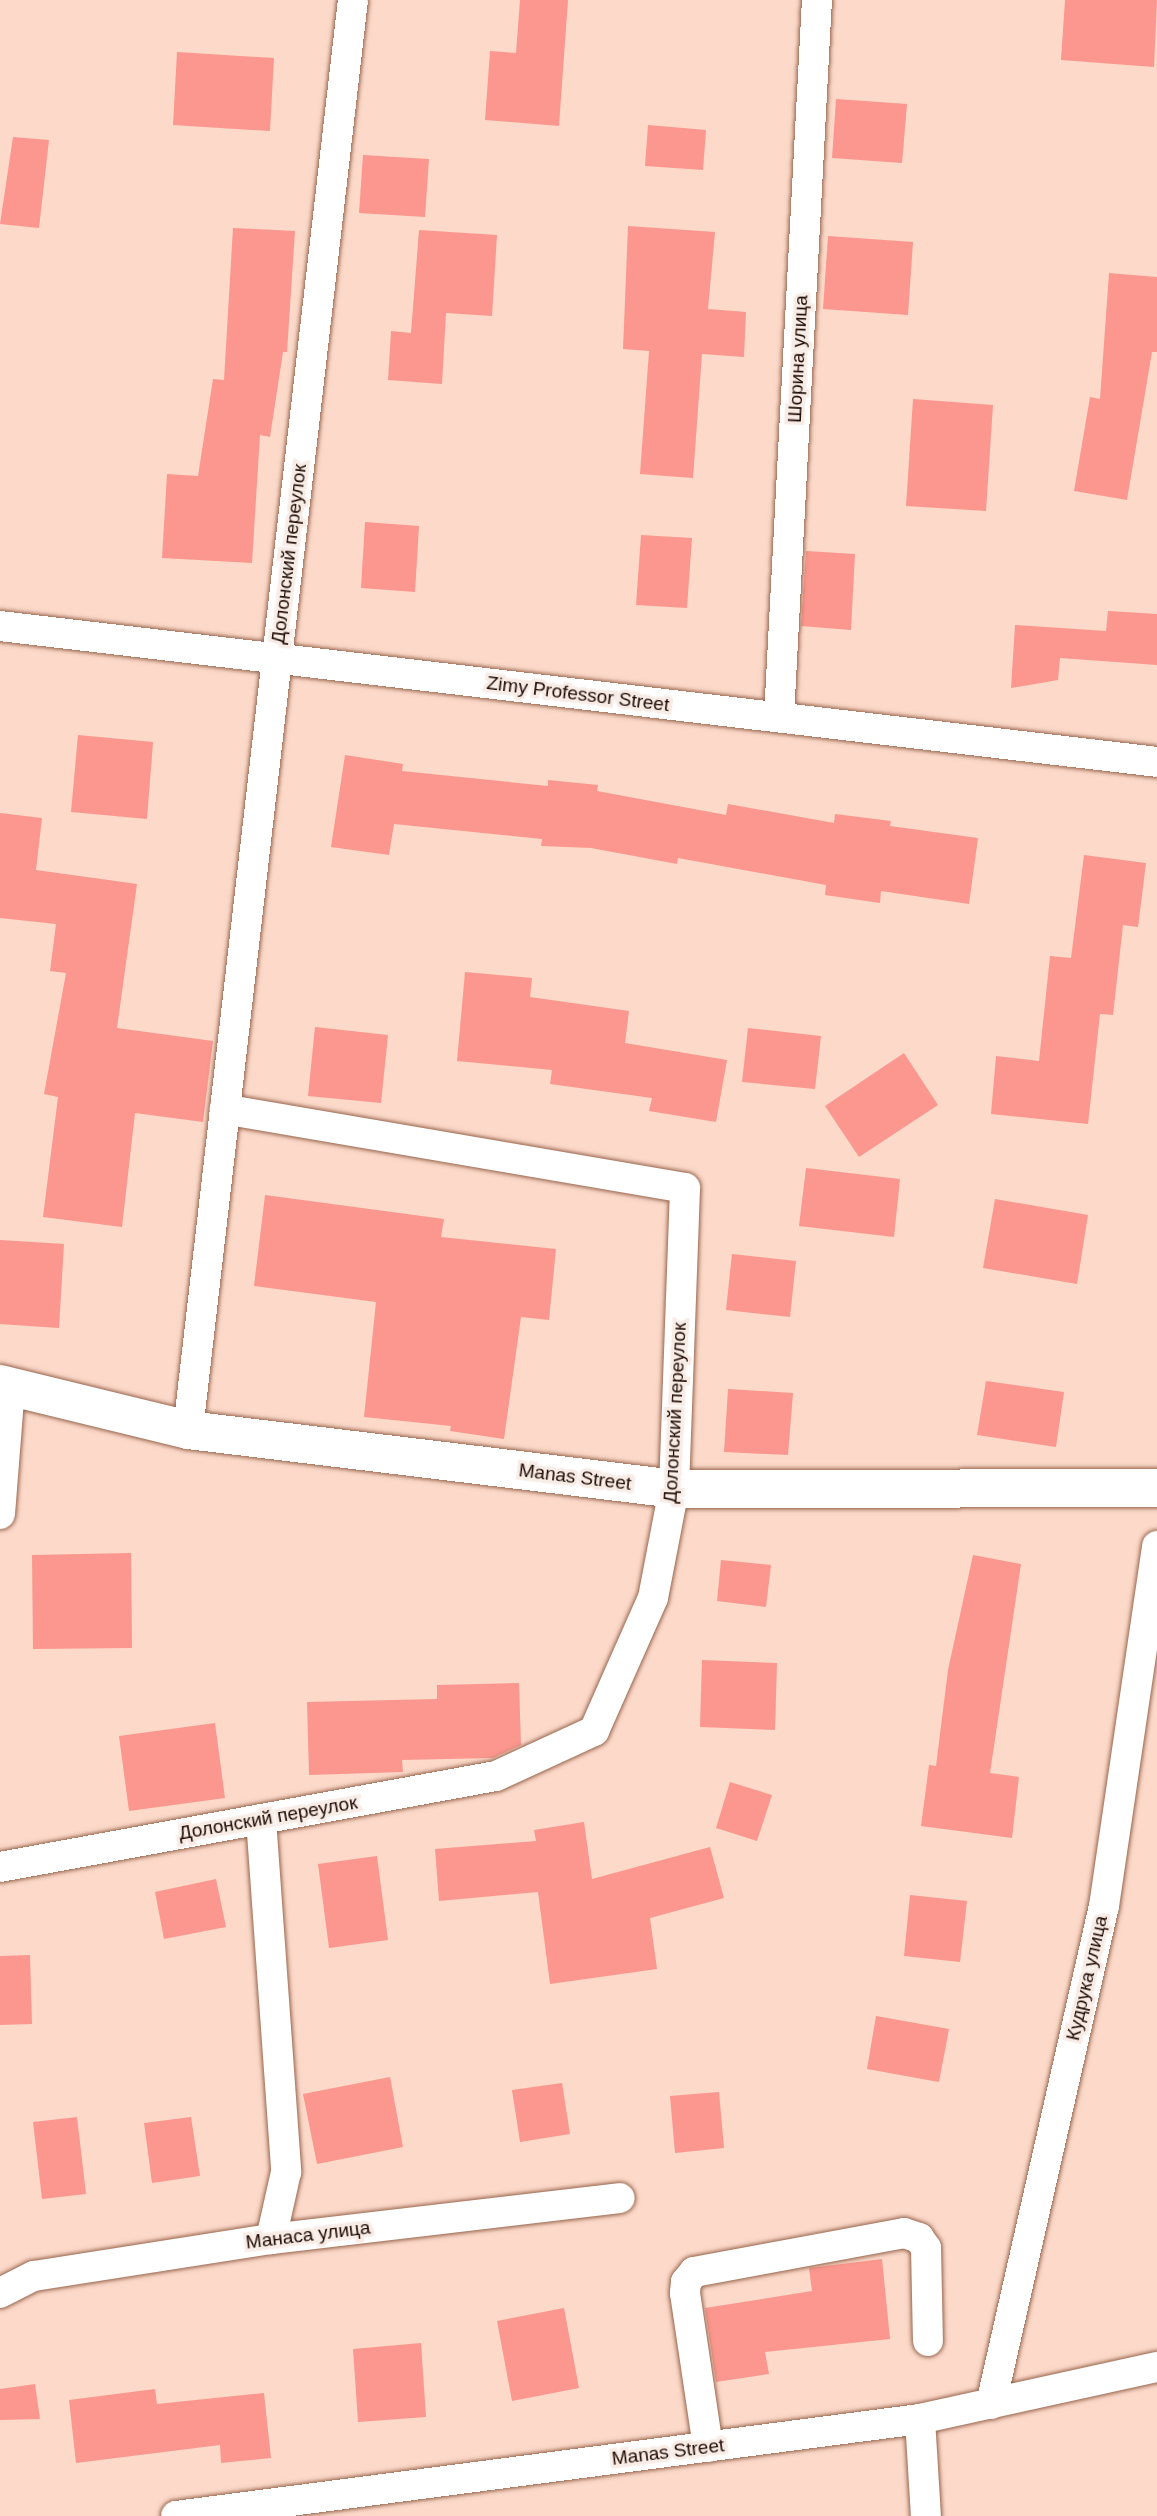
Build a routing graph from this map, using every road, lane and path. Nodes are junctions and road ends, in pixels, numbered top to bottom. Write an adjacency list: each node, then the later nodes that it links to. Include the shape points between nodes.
1 (353, 0): 4 (street, Долонский переулок)
2 (817, 0): 5 (street, Шорина улица)
3 (0, 626): 4 (street, Zimy Professor Street)
4 (276, 660): 5 (street, Zimy Professor Street); 7 (street, Долонский переулок)
5 (779, 717): 6 (street, Zimy Professor Street)
6 (1157, 762)
7 (225, 1109): 9 (street, Долонский переулок); 11 (street, Долонский переулок, via 685,1188)
8 (5, 1385): 9 (street, Manas Street); 12 (street)
9 (188, 1430): 11 (street, Manas Street)
10 (1157, 1488): 11 (street, Manas Street)
11 (674, 1489): 14 (street, Долонский переулок, via 653,1598 594,1731 496,1776)
12 (0, 1514)
13 (1157, 1546): 21 (street, Кудрука улица, via 1104,1906)
14 (261, 1819): 15 (street, Долонский переулок); 17 (street, via 286,2172)
15 (0, 1867)
16 (620, 2198): 17 (street, Манаса улица)
17 (271, 2239): 18 (street, Манаса улица, via 34,2276)
18 (0, 2293)
19 (928, 2341): 23 (street, via 926,2248 919,2238 904,2233 694,2272 685,2293)
20 (1157, 2367): 21 (street, Manas Street)
21 (991, 2404): 22 (street, Manas Street)
22 (920, 2420): 23 (street, Manas Street); 25 (street)
23 (708, 2447): 24 (street, Manas Street)
24 (176, 2516)
25 (926, 2516)

